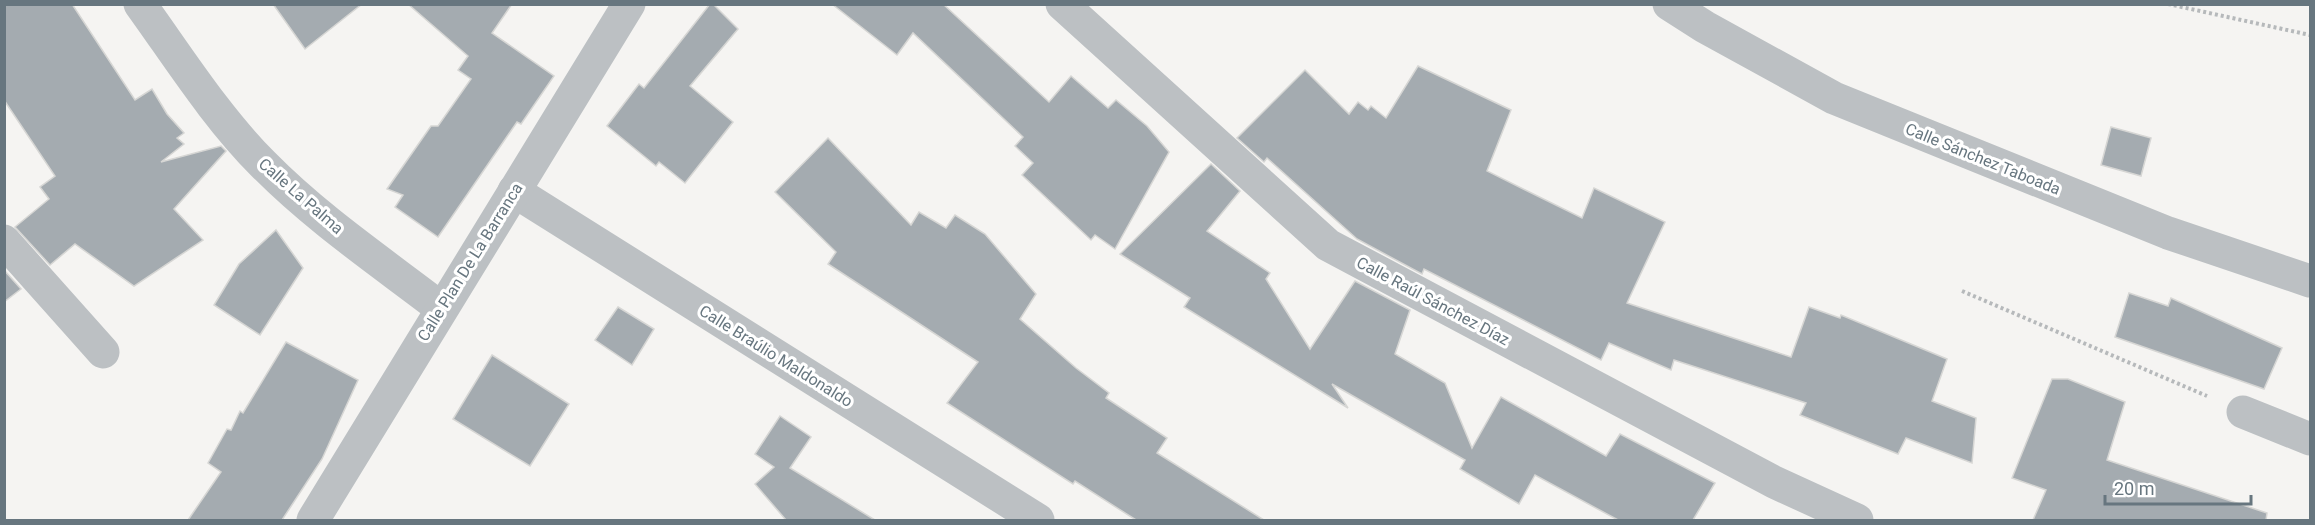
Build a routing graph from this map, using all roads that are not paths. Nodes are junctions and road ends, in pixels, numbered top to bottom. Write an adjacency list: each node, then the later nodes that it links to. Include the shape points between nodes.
1 (140, 4): 8 (street, Calle La Palma, via 216,109 262,164 318,213)
2 (629, 4): 5 (street, Calle Plan De La Barranca)
3 (1062, 4): 14 (street, Calle Raúl Sánchez Díaz, via 1328,245 1774,482)
4 (1669, 4): 7 (street, Calle Sánchez Taboada, via 1834,98 2168,233)
5 (514, 191): 8 (street, Calle Plan De La Barranca); 13 (street, Calle Braúlio Maldonaldo)
6 (4, 241): 9 (street)
7 (2310, 281)
8 (441, 308): 12 (street, Calle Plan De La Barranca)
9 (103, 352)
10 (2243, 412): 11 (street)
11 (2310, 439)
12 (313, 520)
13 (1038, 520)
14 (1857, 520)

